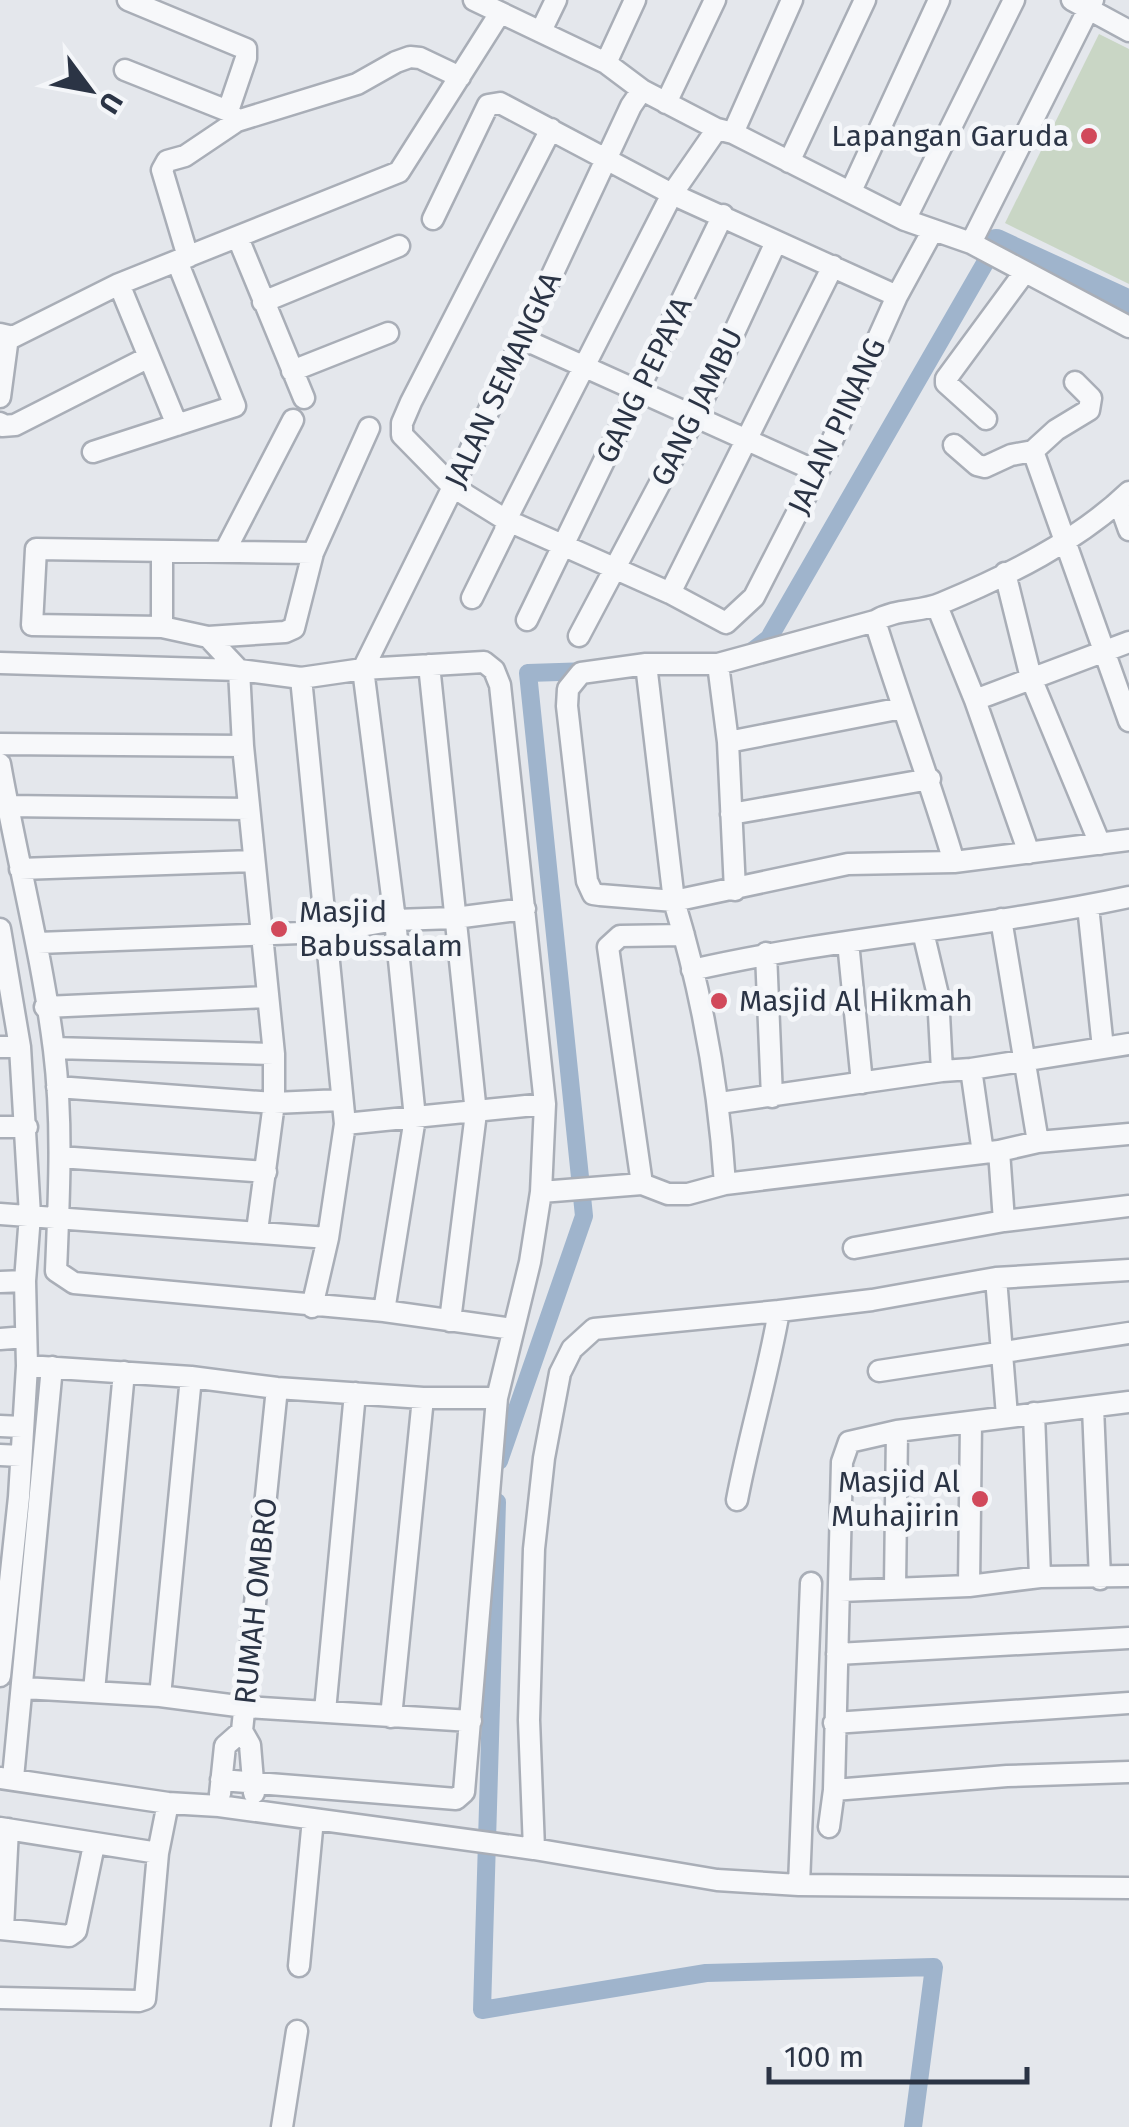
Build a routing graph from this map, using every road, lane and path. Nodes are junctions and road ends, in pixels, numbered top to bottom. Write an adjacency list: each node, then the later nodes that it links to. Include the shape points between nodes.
1 (128, 0): 20 (street, via 246,49)
2 (556, 0): 13 (street)
3 (634, 0): 15 (street)
4 (715, 0): 19 (street)
5 (792, 0): 22 (street)
6 (864, 0): 24 (street)
7 (939, 0): 25 (street)
8 (1014, 0): 29 (street)
9 (1118, 0): 12 (street)
10 (1085, 3): 12 (street); 34 (street)
11 (488, 5): 13 (street); 17 (street)
12 (1108, 20): 14 (street)
13 (541, 31): 15 (street)
14 (1129, 31)
15 (606, 63): 18 (street)
16 (126, 70): 20 (street)
17 (460, 77): 20 (street, via 410,57 357,84); 31 (street, via 400,172)
18 (642, 90): 19 (street); 23 (street, JALAN SEMANGKA)
19 (666, 103): 22 (street)
20 (232, 116): 35 (street, via 185,156 164,164)
21 (551, 129): 23 (street); 28 (street, via 500,104 488,105); 63 (street, via 402,423 402,435)
22 (725, 131): 24 (street); 26 (street)
23 (608, 158): 26 (street); 44 (street, JALAN SEMANGKA)
24 (789, 162): 25 (street)
25 (851, 190): 29 (street)
26 (672, 194): 27 (street); 46 (street)
27 (723, 215): 32 (street); 49 (street, GANG PEPAYA)
28 (434, 219)
29 (905, 220): 30 (street)
30 (933, 230): 34 (street); 39 (street, JALAN PINANG)
31 (238, 238): 35 (street); 40 (street)
32 (776, 242): 36 (street); 52 (street, GANG JAMBU)
33 (398, 246): 40 (street)
34 (988, 252): 37 (street)
35 (182, 259): 38 (street); 56 (street, via 235,406)
36 (833, 266): 39 (street); 58 (street)
37 (1024, 273): 41 (street); 53 (street, via 946,380)
38 (119, 284): 43 (street, via 13,337); 45 (street)
39 (897, 296): 62 (street, JALAN PINANG)
40 (263, 302): 47 (street)
41 (1129, 328)
42 (388, 333): 47 (street)
43 (4, 335): 50 (street)
44 (523, 339): 46 (street); 63 (street, JALAN SEMANGKA)
45 (146, 358): 55 (street, via 15,426); 56 (street)
46 (586, 367): 49 (street); 65 (street)
47 (292, 371): 51 (street)
48 (1075, 382): 61 (street, via 1091,398 1089,410)
49 (640, 392): 52 (street); 68 (street, GANG PEPAYA)
50 (0, 398)
51 (304, 398)
52 (695, 417): 58 (street); 72 (street, GANG JAMBU)
53 (986, 419)
54 (294, 420): 69 (street)
55 (0, 423)
56 (177, 425): 60 (street)
57 (369, 428): 71 (street)
58 (745, 440): 62 (street); 74 (street)
59 (954, 445): 61 (street, via 985,467)
60 (93, 452)
61 (1033, 452): 67 (street)
62 (818, 472): 74 (street, JALAN PINANG, via 754,597 734,618 726,623)
63 (453, 487): 65 (street); 88 (street, JALAN SEMANGKA)
64 (1124, 497): 66 (street); 67 (street)
65 (506, 520): 68 (street); 75 (street)
66 (1129, 530)
67 (1065, 541): 73 (street); 83 (street)
68 (563, 544): 72 (street); 77 (street, GANG PEPAYA)
69 (225, 550): 70 (street); 71 (street)
70 (162, 551): 79 (street); 79 (street, via 36,549 32,625)
71 (313, 552): 81 (street, via 294,628)
72 (613, 569): 74 (street); 80 (street, GANG JAMBU)
73 (1004, 573): 76 (street); 91 (street)
74 (670, 593)
75 (472, 598)
76 (937, 606): 78 (street, via 890,612); 92 (street)
77 (527, 620)
78 (875, 621): 86 (street); 93 (street)
79 (162, 627): 81 (street)
80 (580, 636)
81 (208, 637): 89 (street)
82 (1129, 642): 83 (street)
83 (1105, 652): 91 (street); 94 (street)
84 (0, 663): 89 (street)
85 (646, 664): 86 (street); 111 (street); 111 (street, via 582,673 568,689 587,881 593,894)
86 (718, 664): 95 (street)
87 (428, 665): 88 (street); 113 (street, via 484,662 500,685); 114 (street)
88 (362, 669): 90 (street); 116 (street)
89 (240, 670): 90 (street); 97 (street)
90 (301, 678): 118 (street)
91 (1032, 678): 92 (street); 104 (street)
92 (975, 700): 105 (street)
93 (902, 708): 95 (street); 99 (street)
94 (1129, 721)
95 (728, 742): 102 (street)
96 (0, 744): 97 (street)
97 (243, 746): 101 (street)
98 (0, 764): 100 (street)
99 (930, 779): 102 (street); 107 (street)
100 (7, 806): 101 (street); 108 (street)
101 (249, 809): 106 (street)
102 (731, 814): 109 (street)
103 (1129, 840): 104 (street)
104 (1100, 844): 105 (street)
105 (1029, 853): 107 (street)
106 (254, 860): 108 (street); 120 (street)
107 (954, 862): 109 (street, via 848,864)
108 (20, 869): 123 (street)
109 (735, 890): 111 (street)
110 (1129, 898): 112 (street)
111 (674, 902): 121 (street)
112 (1088, 906): 115 (street); 132 (street)
113 (525, 910): 114 (street); 143 (street)
114 (455, 918): 116 (street); 144 (street)
115 (1001, 919): 119 (street); 134 (street)
116 (395, 920): 118 (street); 145 (street)
117 (0, 929): 125 (street)
118 (326, 932): 120 (street); 140 (street)
119 (923, 932): 122 (street); 135 (street, via 938,996)
120 (263, 936): 123 (street); 127 (street)
121 (684, 936): 126 (street); 154 (street, via 620,936 608,948)
122 (848, 942): 124 (street); 137 (street)
123 (38, 943): 128 (street)
124 (766, 953): 126 (street); 139 (street)
125 (4, 968): 130 (street)
126 (692, 970): 142 (street)
127 (266, 997): 128 (street); 133 (street)
128 (45, 1007): 131 (street)
129 (1129, 1044): 132 (street)
130 (10, 1047): 147 (street)
131 (54, 1048): 133 (street); 138 (street)
132 (1103, 1048): 134 (street)
133 (274, 1054): 141 (street)
134 (1025, 1060): 136 (street); 150 (street)
135 (942, 1070): 136 (street); 137 (street)
136 (970, 1070): 151 (street)
137 (862, 1083): 139 (street)
138 (57, 1087): 141 (street); 152 (street)
139 (772, 1097): 142 (street)
140 (341, 1100): 141 (street); 146 (street)
141 (274, 1103): 153 (street)
142 (720, 1103): 155 (street)
143 (546, 1104): 144 (street); 156 (street)
144 (476, 1113): 145 (street); 172 (street)
145 (415, 1118): 146 (street); 170 (street)
146 (345, 1124): 163 (street)
147 (27, 1126): 148 (street); 159 (street)
148 (0, 1127)
149 (1129, 1134): 150 (street)
150 (1038, 1142): 151 (street)
151 (991, 1152): 155 (street); 161 (street)
152 (60, 1157): 153 (street); 160 (street)
153 (266, 1172): 162 (street)
154 (642, 1184): 155 (street, via 688,1194); 156 (street)
155 (724, 1184)
156 (541, 1192): 173 (street)
157 (1129, 1206): 161 (street)
158 (0, 1214): 159 (street)
159 (30, 1215): 160 (street); 167 (street)
160 (58, 1217): 162 (street); 169 (street, via 56,1271 66,1281)
161 (1004, 1222): 164 (street)
162 (257, 1231): 163 (street)
163 (328, 1238): 169 (street)
164 (854, 1248)
165 (1129, 1270): 166 (street)
166 (996, 1278): 171 (street); 177 (street)
167 (25, 1281): 168 (street); 175 (street)
168 (0, 1282)
169 (312, 1307): 170 (street)
170 (384, 1311): 172 (street)
171 (779, 1311): 196 (street); 231 (street, via 594,1329 572,1349 560,1373 534,1549)
172 (450, 1321): 173 (street)
173 (512, 1329): 186 (street)
174 (1129, 1333): 177 (street)
175 (26, 1337): 176 (street); 178 (street)
176 (0, 1339)
177 (1001, 1352): 180 (street); 190 (street)
178 (28, 1366): 179 (street); 193 (street)
179 (52, 1367): 181 (street); 209 (street)
180 (878, 1371)
181 (124, 1372): 182 (street); 210 (street)
182 (191, 1377): 183 (street); 211 (street)
183 (278, 1388): 184 (street); 213 (street, RUMAH OMBRO)
184 (355, 1394): 185 (street); 214 (street)
185 (423, 1398): 186 (street); 215 (street)
186 (497, 1398): 216 (street)
187 (1129, 1402): 188 (street)
188 (1093, 1406): 189 (street); 200 (street)
189 (1034, 1412): 190 (street); 199 (street)
190 (1007, 1416): 191 (street)
191 (971, 1422): 194 (street); 202 (street)
192 (0, 1426): 193 (street)
193 (22, 1427): 195 (street)
194 (897, 1431): 203 (street); 204 (street, via 850,1442 842,1462)
195 (11, 1455): 197 (street)
196 (737, 1500)
197 (7, 1538): 205 (street)
198 (1129, 1576): 200 (street)
199 (1040, 1578): 200 (street); 202 (street)
200 (1100, 1579)
201 (811, 1583): 233 (street)
202 (969, 1586): 203 (street)
203 (895, 1587): 204 (street)
204 (840, 1592): 207 (street)
205 (3, 1610): 208 (street)
206 (1129, 1638): 207 (street)
207 (837, 1654): 217 (street)
208 (0, 1676)
209 (24, 1688): 210 (street); 220 (street)
210 (94, 1691): 211 (street)
211 (160, 1696): 213 (street)
212 (1129, 1702): 217 (street)
213 (245, 1707): 214 (street); 218 (street, RUMAH OMBRO)
214 (324, 1711): 215 (street)
215 (391, 1716): 216 (street)
216 (471, 1720): 222 (street, via 464,1792 456,1799)
217 (834, 1723): 223 (street)
218 (242, 1732): 221 (street, RUMAH OMBRO, via 225,1746); 222 (street)
219 (1129, 1772): 223 (street)
220 (7, 1778): 224 (street)
221 (222, 1780): 222 (street); 225 (street, RUMAH OMBRO)
222 (255, 1783): 226 (street)
223 (834, 1790): 228 (street)
224 (168, 1803): 225 (street); 232 (street)
225 (219, 1806): 226 (street)
226 (252, 1810): 227 (street)
227 (313, 1819): 231 (street); 236 (street)
228 (829, 1827)
229 (4, 1829): 230 (street); 235 (street)
230 (94, 1845): 232 (street); 235 (street, via 76,1931 69,1936)
231 (534, 1849): 233 (street, via 717,1880)
232 (158, 1853): 237 (street, via 146,1998)
233 (799, 1886): 234 (street)
234 (1129, 1888)
235 (2, 1929)
236 (299, 1966)
237 (0, 1998)
238 (297, 2031): 239 (street)
239 (282, 2127)

